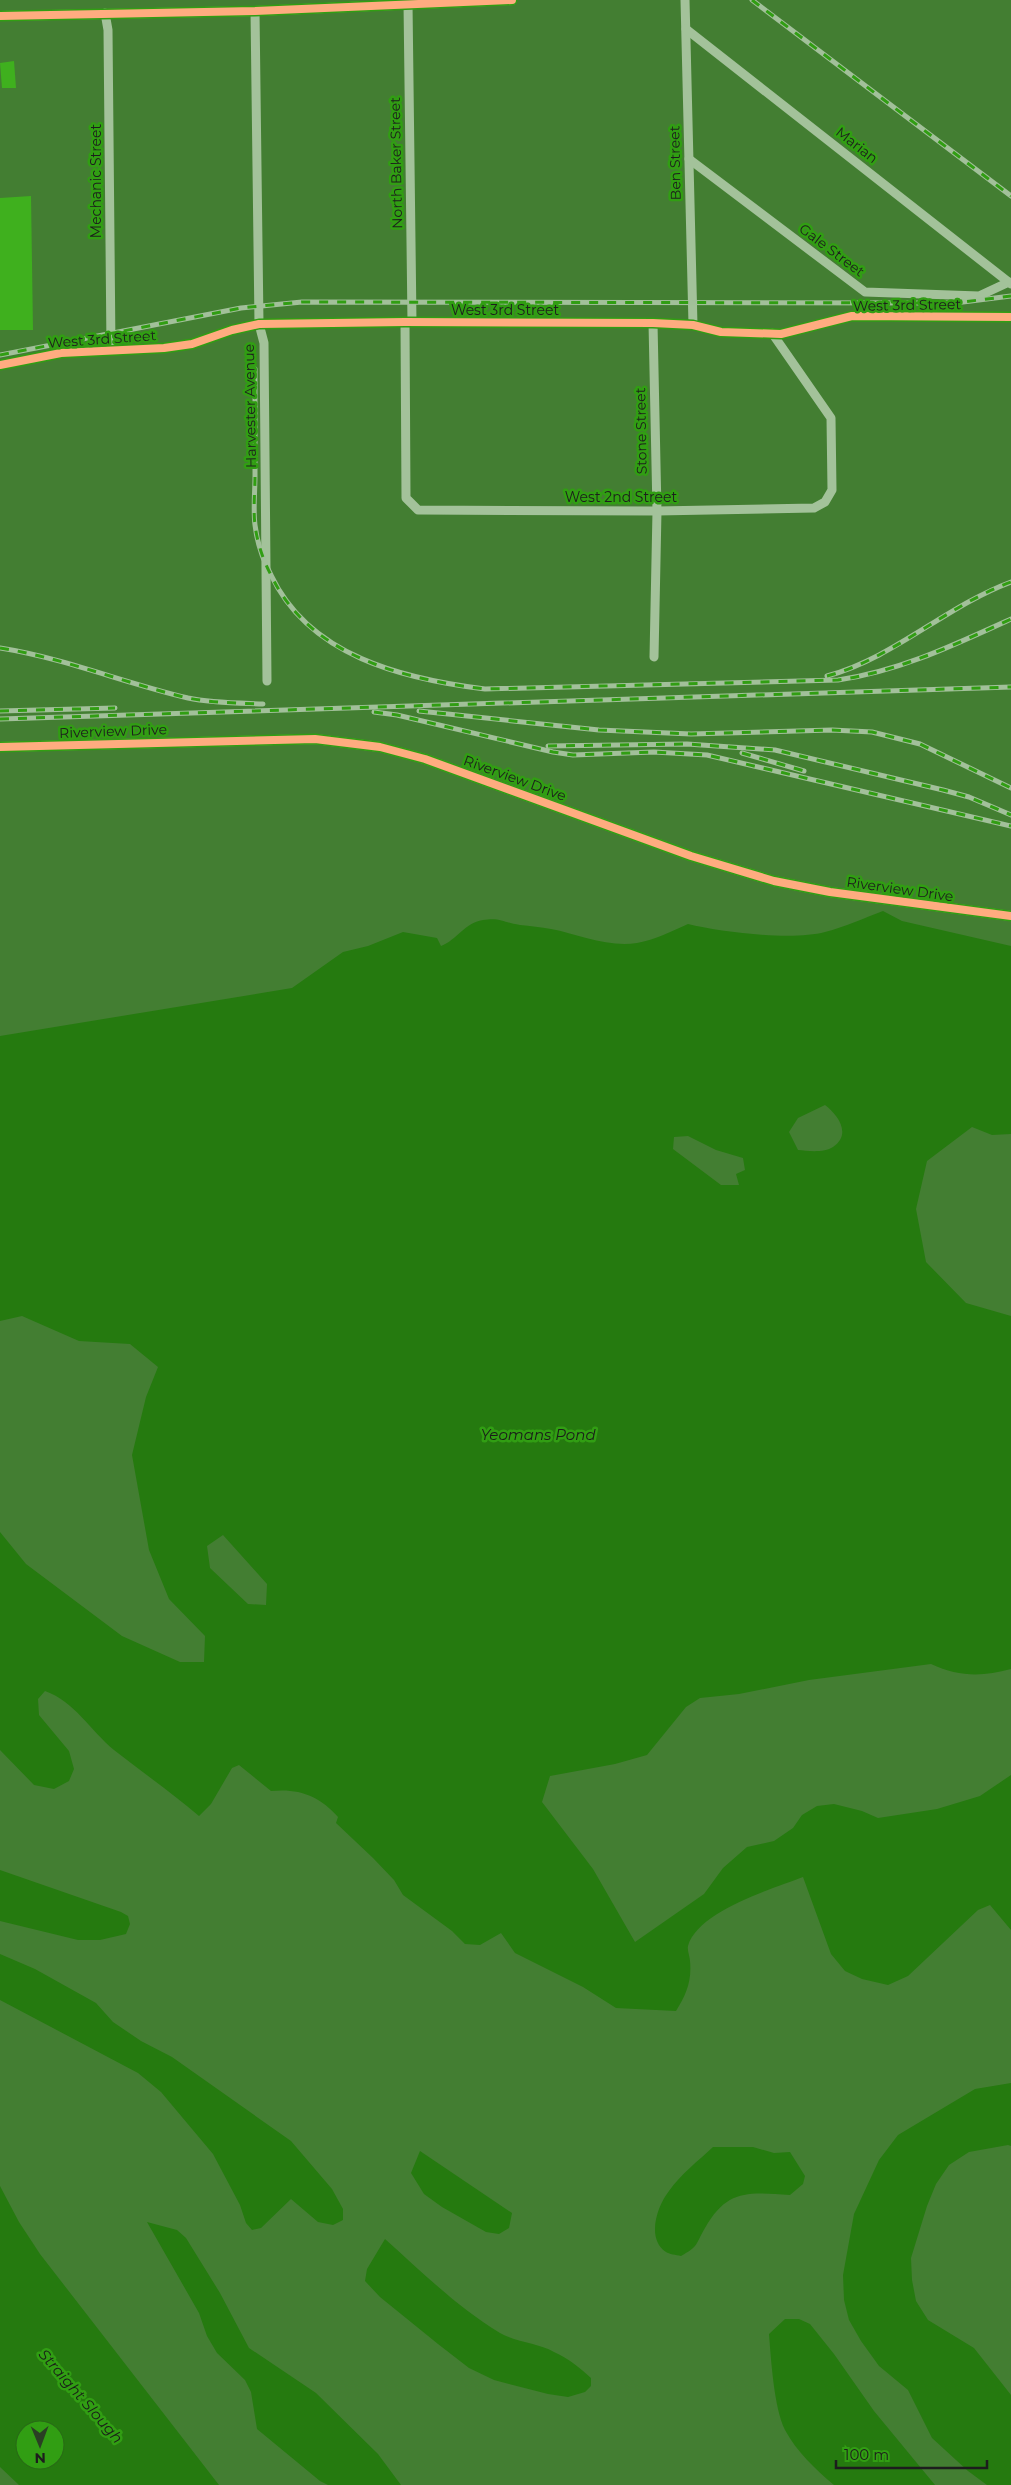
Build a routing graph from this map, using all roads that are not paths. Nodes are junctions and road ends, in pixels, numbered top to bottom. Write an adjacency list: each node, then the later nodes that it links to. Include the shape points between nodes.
1 (512, 0): 4 (street)
2 (685, 0): 8 (street, Ben Street)
3 (335, 3): 4 (street); 5 (street)
4 (408, 3): 12 (street, North Baker Street)
5 (255, 11): 6 (street); 14 (street, Harvester Avenue)
6 (106, 13): 7 (street); 17 (street, Mechanic Street)
7 (0, 16)
8 (686, 29): 9 (street, Ben Street); 10 (street, Marian)
9 (689, 159): 10 (street, Gale Street, via 865,292 979,296); 15 (street, Ben Street)
10 (1010, 283)
11 (1011, 317): 16 (street, West 3rd Street, via 852,316 781,334)
12 (408, 322): 13 (street, West 3rd Street); 14 (street, West 3rd Street); 19 (street, North Baker Street)
13 (653, 323): 15 (street, West 3rd Street); 20 (street, Stone Street)
14 (259, 324): 17 (street, West 3rd Street, via 192,344); 22 (street, Harvester Avenue, via 264,343)
15 (693, 325): 16 (street, West 3rd Street, via 721,332)
16 (772, 333): 20 (street, West 2nd Street, via 831,418 832,490 825,502 800,510)
17 (110, 349): 18 (street, West 3rd Street, via 61,353)
18 (0, 364)
19 (406, 498): 20 (street, West 2nd Street, via 418,510)
20 (656, 512): 21 (street, Stone Street)
21 (654, 657)
22 (267, 681)
23 (0, 747): 24 (street, Riverview Drive, via 284,738 345,741 425,759 691,856 774,881 830,892)
24 (1011, 916)

